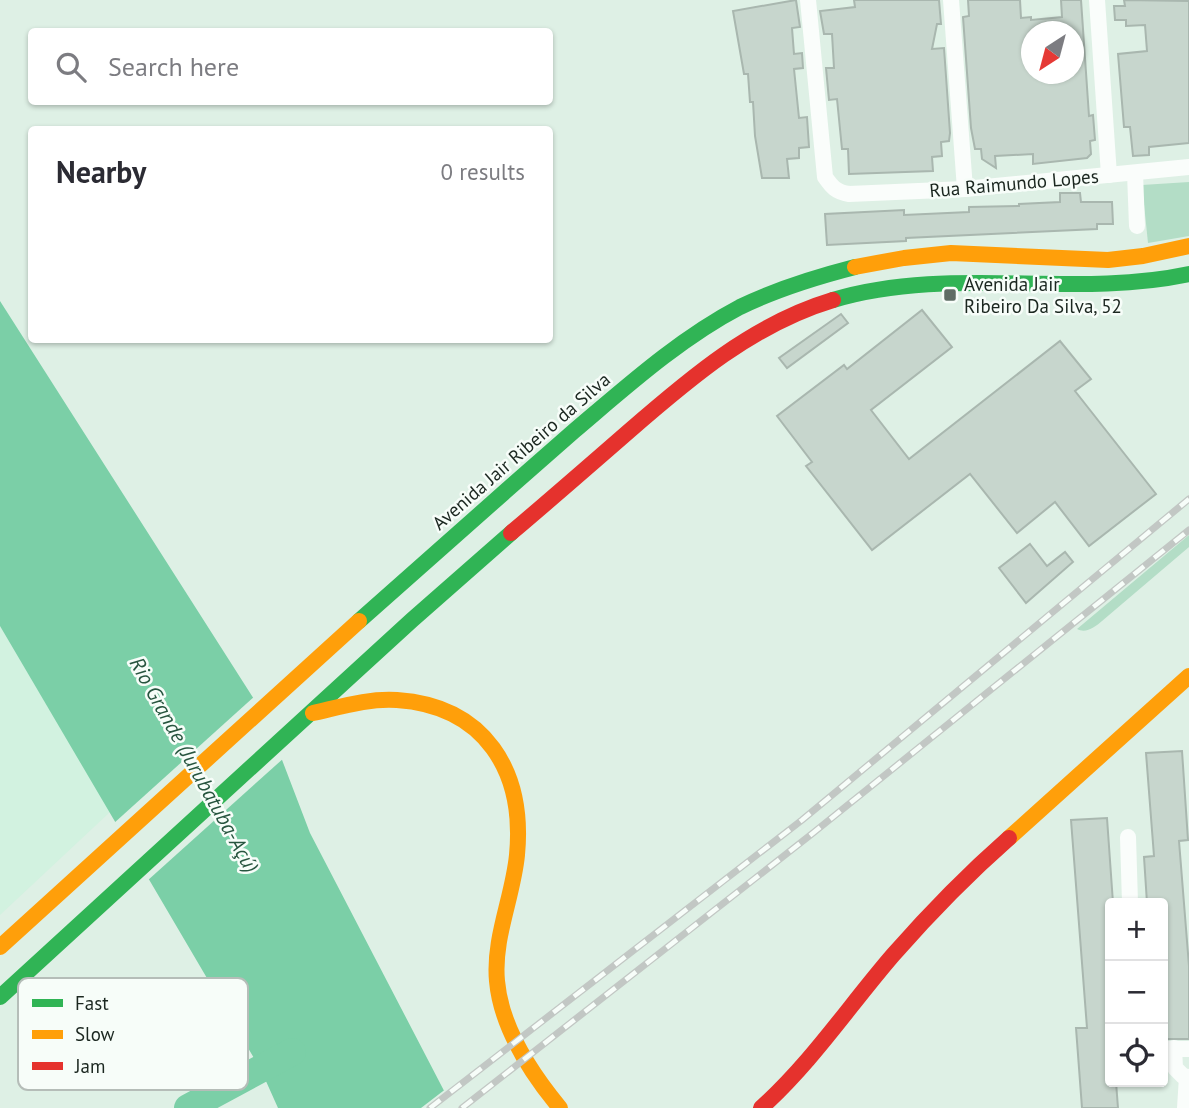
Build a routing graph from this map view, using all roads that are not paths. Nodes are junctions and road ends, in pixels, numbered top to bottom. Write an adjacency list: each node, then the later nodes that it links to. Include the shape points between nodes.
1 (808, 0): 7 (street, Rua Raimundo Lopes, via 825,177 832,188 849,194)
2 (951, 0): 7 (street)
3 (1097, 0): 6 (street)
4 (1189, 167): 5 (street, Rua Raimundo Lopes)
5 (1135, 173): 6 (street, Rua Raimundo Lopes); 8 (street)
6 (1109, 175): 7 (street, Rua Raimundo Lopes)
7 (965, 188)
8 (1138, 226)
9 (1189, 246): 11 (main road, Avenida Jair Ribeiro da Silva, via 1097,260 936,254)
10 (1189, 274): 12 (main road, via 1137,282 897,288)
11 (830, 275): 12 (main road); 17 (main road, Avenida Jair Ribeiro da Silva, via 788,286 737,309 641,375 390,593)
12 (816, 306): 14 (main road, via 752,336 706,365 412,620)
13 (1189, 676): 24 (main road, via 976,867)
14 (312, 713): 18 (main road); 23 (main road, via 367,701 434,706 465,721 492,744 510,772 520,821 497,981 517,1041)
15 (1128, 837): 16 (street)
16 (1130, 898)
17 (0, 947)
18 (21, 978)
19 (18, 981): 20 (main road)
20 (0, 997)
21 (1175, 1048): 22 (street, via 1175,1068)
22 (1188, 1077): 25 (street)
23 (560, 1108)
24 (761, 1108)
25 (1185, 1108)

